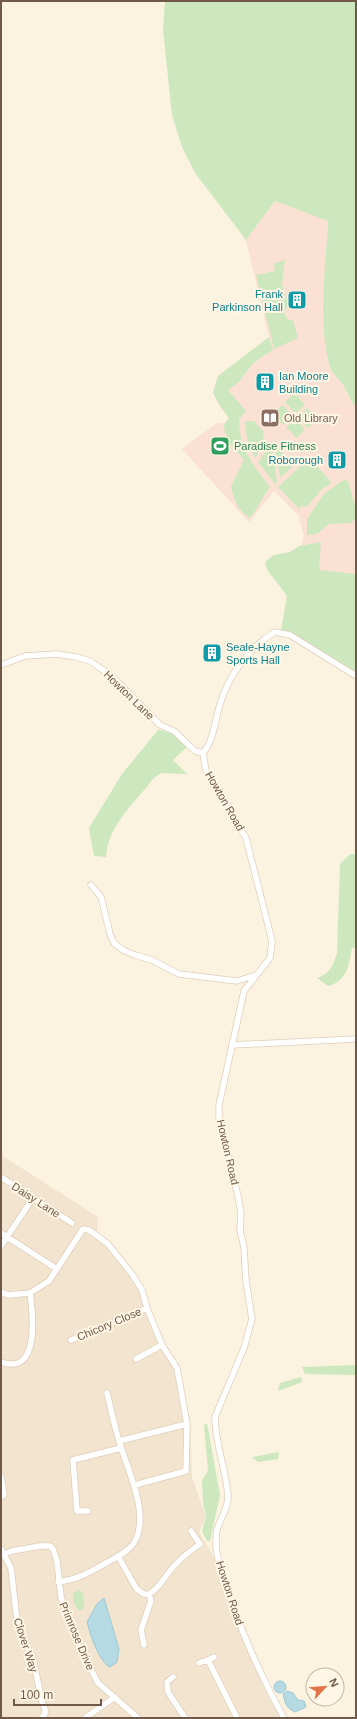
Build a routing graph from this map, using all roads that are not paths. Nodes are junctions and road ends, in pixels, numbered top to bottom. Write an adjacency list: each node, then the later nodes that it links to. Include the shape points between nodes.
1 (1, 665): 3 (street, Howton Lane, via 25,656 57,654 90,661 113,677 160,725 174,731 195,751)
2 (356, 676): 3 (street, via 290,635 275,632 253,648 228,682 209,746)
3 (203, 752): 5 (street, Howton Road, via 206,770 214,787 246,838 269,928 272,941 270,958)
4 (91, 885): 6 (street, via 101,897 114,943 124,950 152,960 179,974)
5 (256, 975): 6 (street); 7 (street, Howton Road)
6 (237, 981): 7 (street, via 242,983)
7 (244, 991): 9 (street, Howton Road)
8 (356, 1039): 9 (street)
9 (232, 1045): 48 (street, Howton Road, via 221,1091 219,1120 241,1213 240,1230 252,1319 244,1348 215,1417 228,1497 217,1530 216,1546 220,1568 246,1642)
10 (1, 1177): 11 (street, Daisy Lane)
11 (33, 1198): 12 (street, Daisy Lane); 14 (street)
12 (72, 1223)
13 (1, 1233): 14 (street)
14 (7, 1237): 15 (street); 16 (street)
15 (1, 1246)
16 (57, 1269): 18 (street, via 49,1281); 19 (street, via 86,1228 108,1244 132,1274 142,1290)
17 (1, 1292): 18 (street, via 8,1295)
18 (30, 1293): 23 (street, via 32,1338 28,1353 19,1362)
19 (147, 1308): 20 (street, Chicory Close); 21 (street)
20 (71, 1340)
21 (162, 1345): 22 (street); 25 (street, via 177,1368)
22 (136, 1359)
23 (1, 1362)
24 (108, 1393): 26 (street)
25 (187, 1424): 26 (street); 29 (street, via 186,1471)
26 (119, 1441): 27 (street)
27 (121, 1448): 29 (street); 31 (street, via 73,1460 77,1511)
28 (1, 1477): 30 (street)
29 (135, 1485): 34 (street, via 141,1526 135,1542)
30 (3, 1496)
31 (88, 1510)
32 (191, 1531): 36 (street, via 200,1544 175,1564)
33 (2, 1552): 35 (street, Primrose Drive, via 50,1546 57,1562); 43 (street, Clover Way, via 11,1568 17,1620 33,1658 42,1702 46,1709)
34 (118, 1556): 35 (street, via 83,1576); 36 (street, via 136,1588)
35 (58, 1582): 42 (street, Primrose Drive, via 79,1646 98,1683)
36 (149, 1594): 37 (street, via 151,1600 141,1630)
37 (144, 1645)
38 (214, 1657): 39 (street)
39 (208, 1660): 40 (street); 47 (street)
40 (199, 1663)
41 (173, 1677): 46 (street, via 167,1682 168,1692)
42 (115, 1697): 44 (street); 45 (street)
43 (42, 1718)
44 (85, 1718)
45 (138, 1718)
46 (185, 1718)
47 (237, 1718)
48 (284, 1718)

